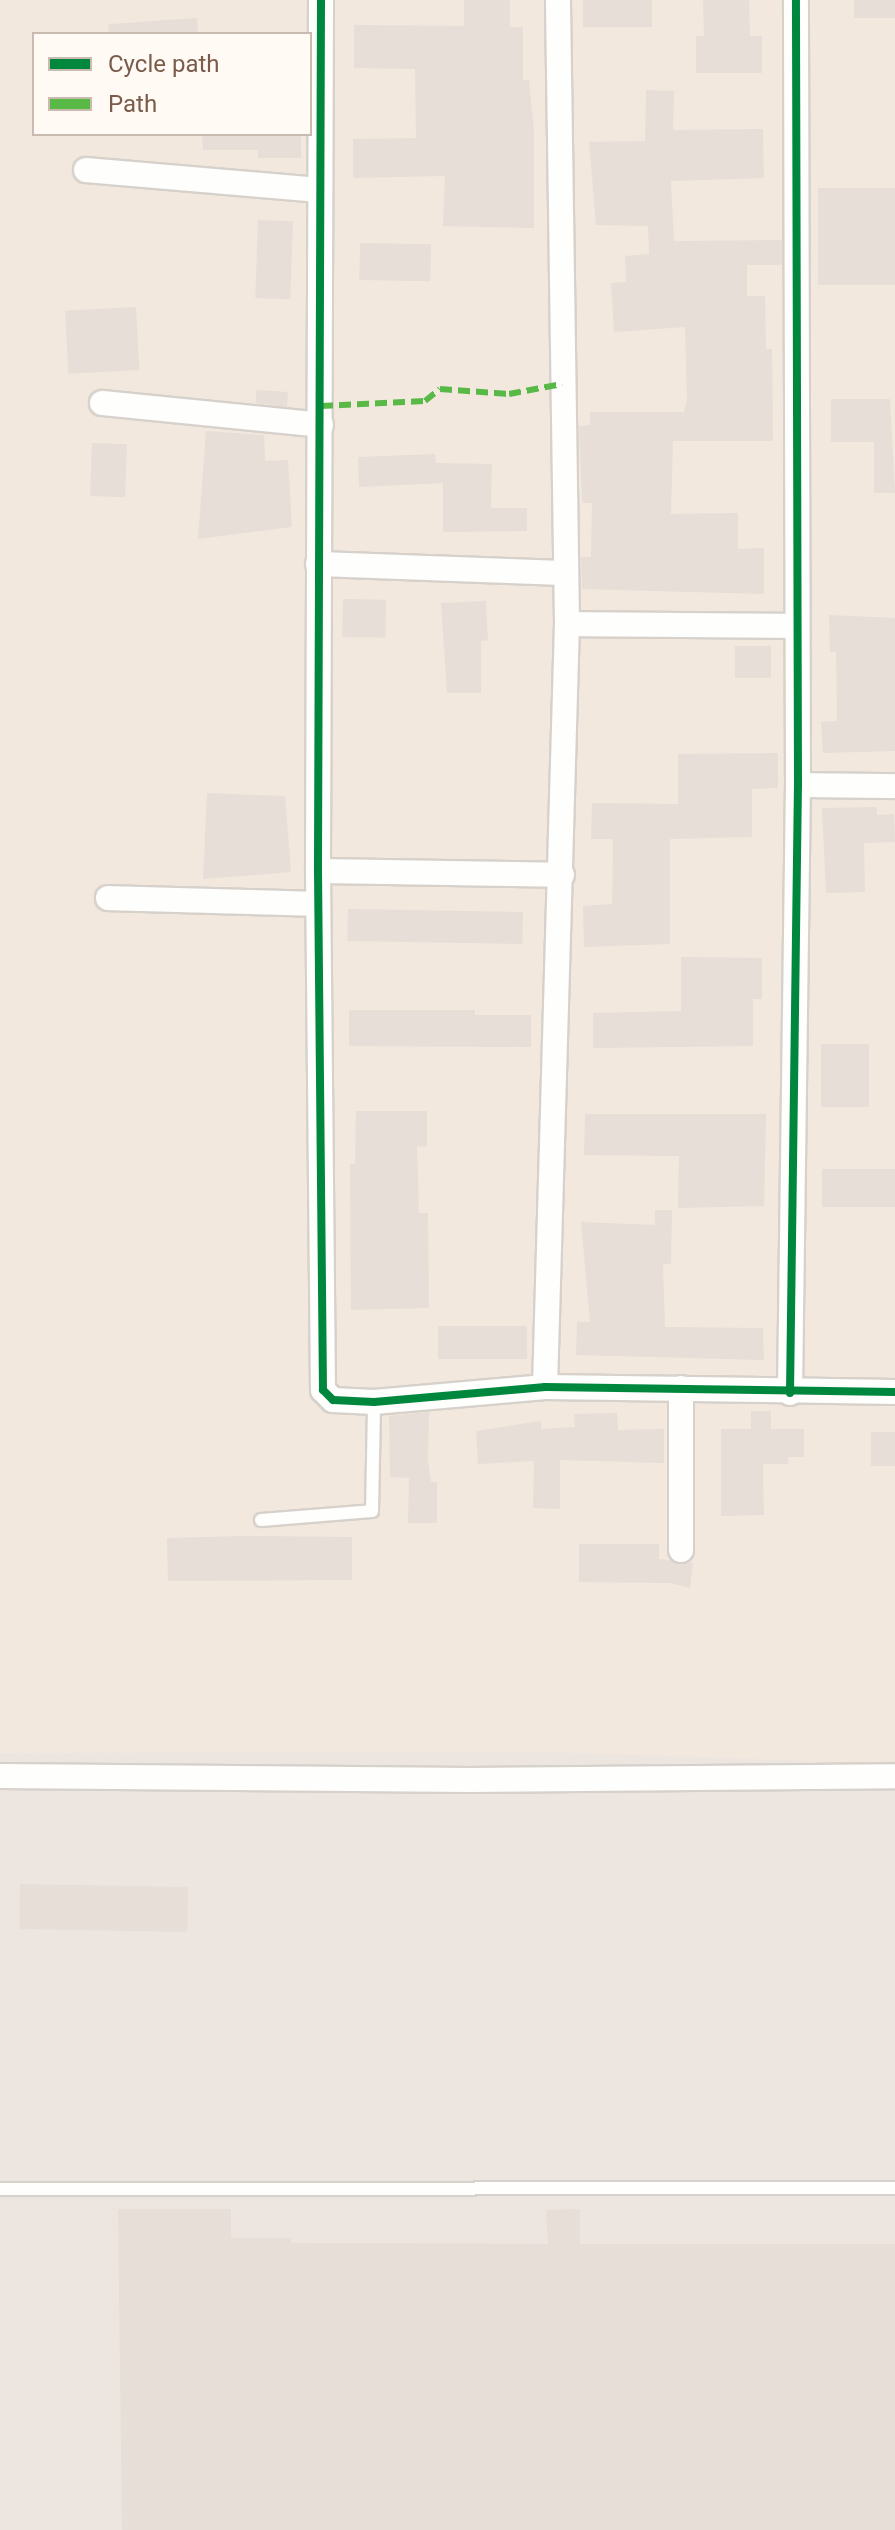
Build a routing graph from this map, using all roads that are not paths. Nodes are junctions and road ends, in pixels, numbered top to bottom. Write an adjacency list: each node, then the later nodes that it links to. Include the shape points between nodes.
1 (321, 0): 5 (street)
2 (558, 0): 9 (street)
3 (796, 0): 11 (street)
4 (86, 170): 5 (street)
5 (319, 190): 7 (street)
6 (102, 403): 7 (street)
7 (321, 425): 8 (street)
8 (318, 564): 9 (street); 14 (street)
9 (564, 573): 10 (street)
10 (567, 624): 11 (street); 15 (street)
11 (796, 626): 12 (street)
12 (798, 785): 13 (street); 21 (street)
13 (895, 786)
14 (318, 871): 15 (street); 17 (street)
15 (562, 875): 18 (street)
16 (108, 898): 17 (street)
17 (318, 904): 22 (street, via 320,1370 323,1390 333,1400)
18 (545, 1387): 19 (street); 22 (street)
19 (681, 1388): 21 (street); 24 (street)
20 (895, 1392): 21 (street)
21 (790, 1393)
22 (374, 1402): 23 (lane, via 372,1511)
23 (261, 1520)
24 (681, 1550)
25 (0, 1776): 26 (street)
26 (895, 1776)
27 (895, 2188): 28 (lane)
28 (0, 2189)

